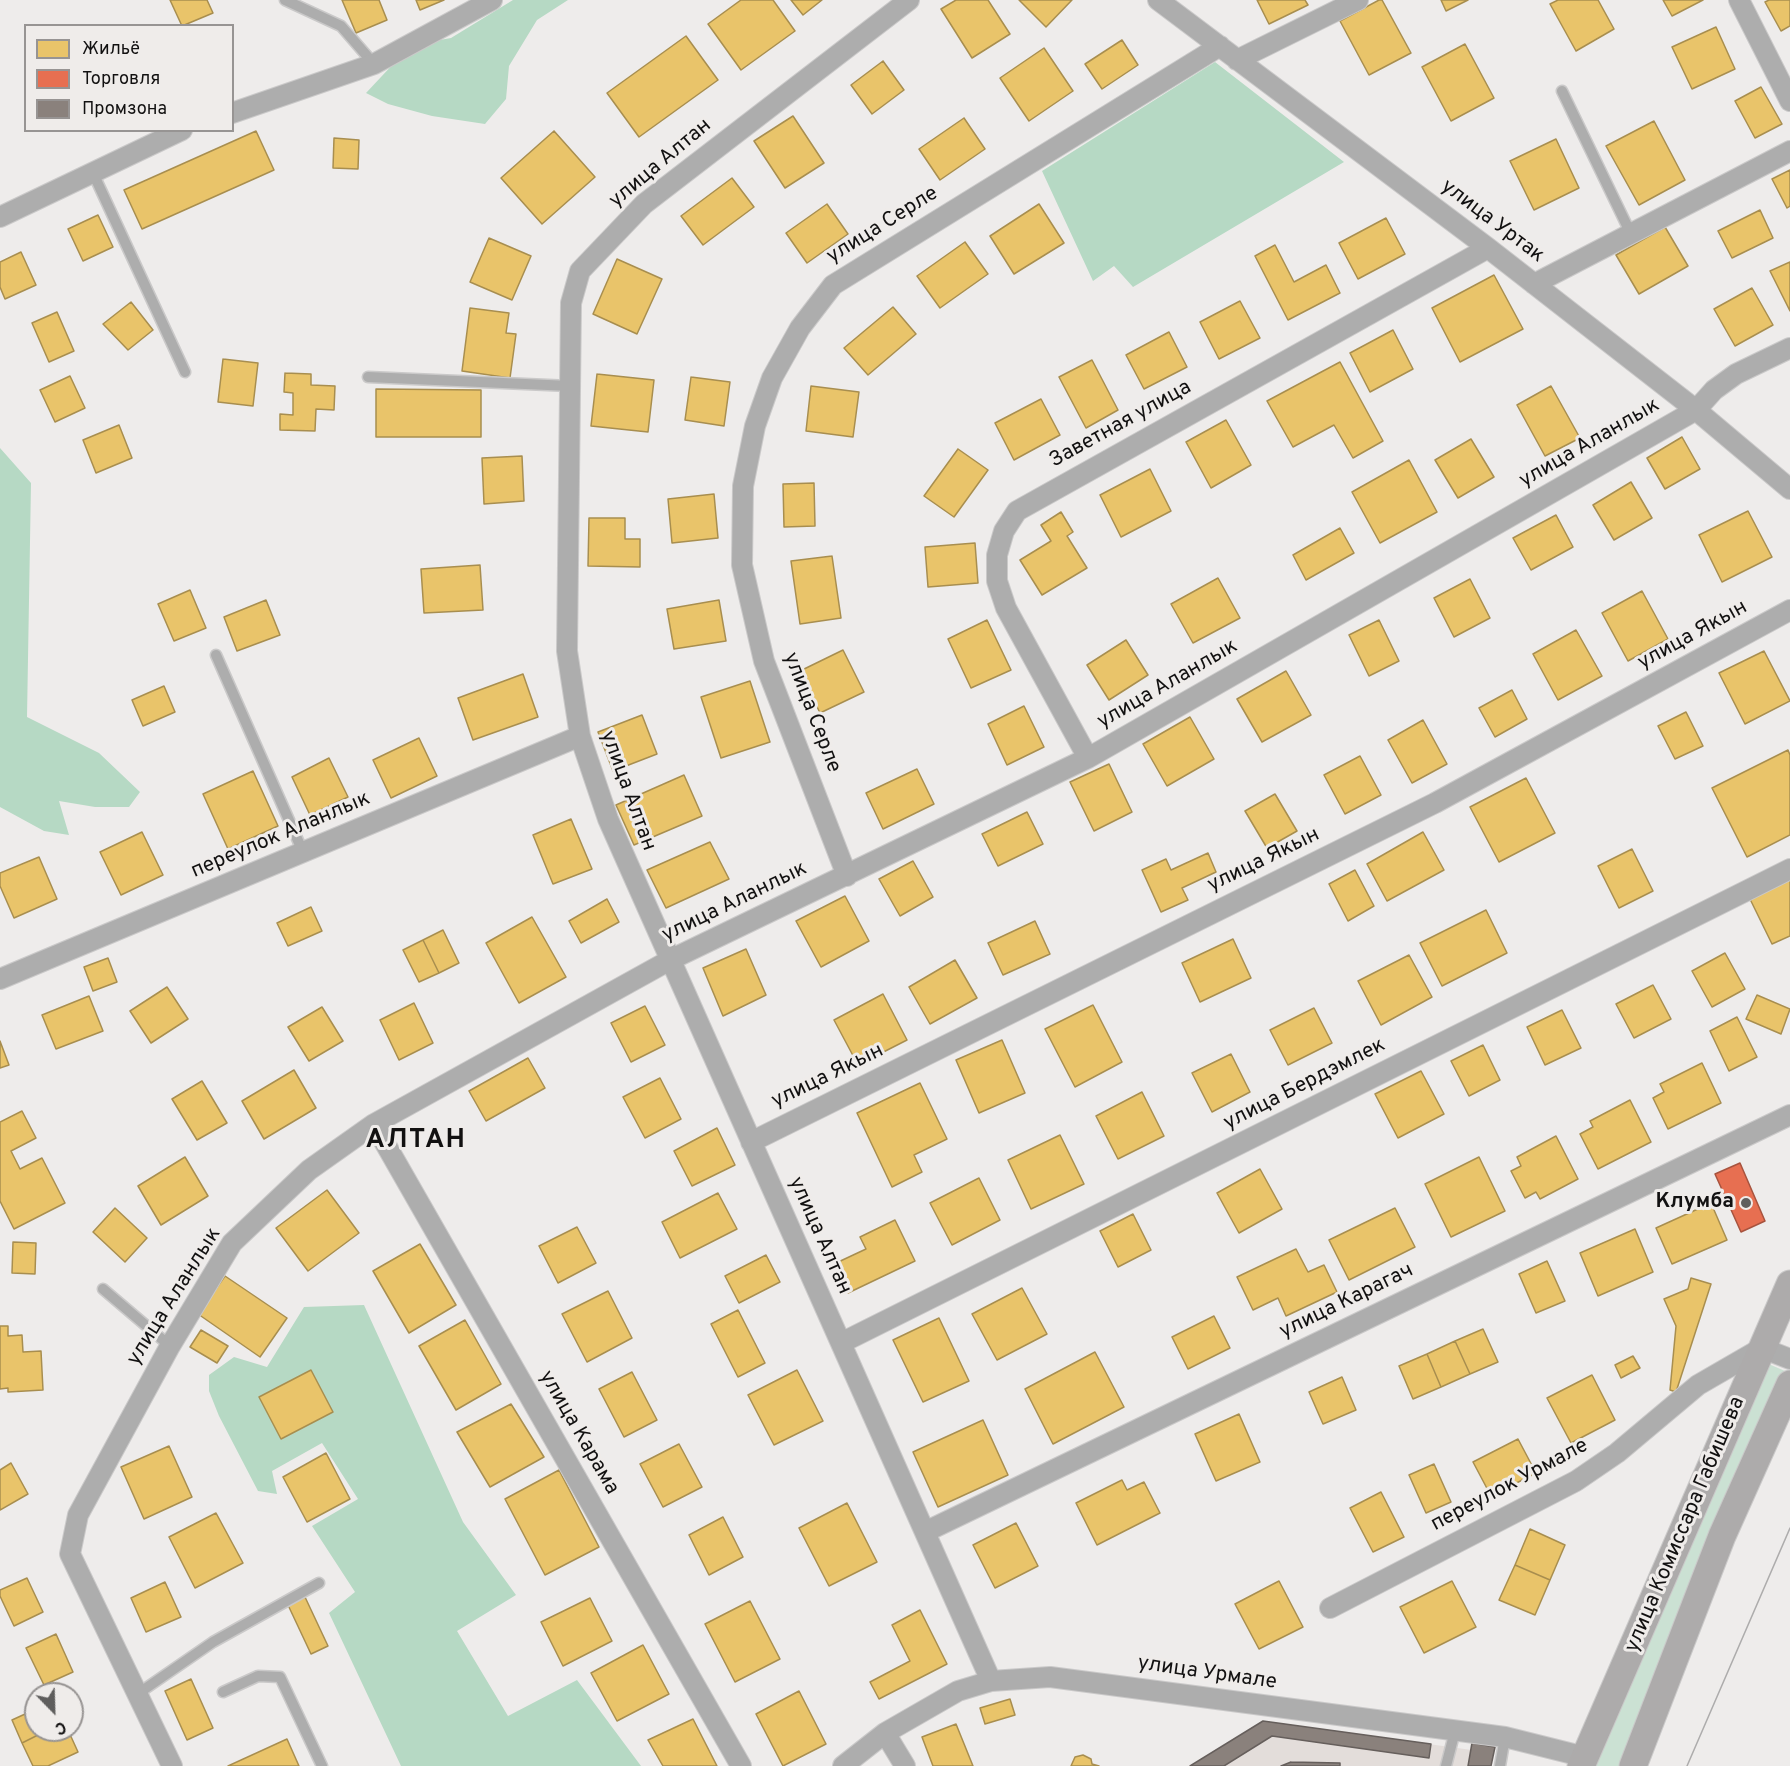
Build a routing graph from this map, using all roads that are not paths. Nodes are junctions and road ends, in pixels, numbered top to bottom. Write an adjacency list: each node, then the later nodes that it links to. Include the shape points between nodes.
1 (285, 0): 9 (lane, via 341,26)
2 (492, 0): 9 (street)
3 (909, 0): 23 (street, улица Алтан, via 644,204 580,271 571,303)
4 (1158, 0): 7 (street, улица Уртак)
5 (1358, 0): 8 (street)
6 (1739, 0): 11 (street)
7 (1220, 46): 8 (street, улица Уртак); 32 (street, улица Серле, via 833,285 800,328 772,378 755,426 742,486 742,565 764,661)
8 (1237, 60): 18 (street, улица Уртак)
9 (374, 64): 12 (street)
10 (1562, 91): 17 (lane)
11 (1790, 101)
12 (234, 112)
13 (178, 132): 15 (street)
14 (1790, 151): 17 (street)
15 (93, 173): 16 (street); 21 (lane)
16 (0, 217)
17 (1631, 234): 19 (street)
18 (1488, 248): 19 (street, улица Уртак); 29 (street, Заветная улица, via 1017,511 1004,531 997,555 997,581 1006,608)
19 (1534, 284): 24 (street, улица Уртак)
20 (1790, 348): 24 (street, улица Аланлык, via 1736,374)
21 (185, 372)
22 (368, 377): 23 (lane)
23 (570, 386): 28 (street, улица Алтан, via 567,651)
24 (1696, 410): 25 (street, улица Уртак); 29 (street, улица Аланлык)
25 (1790, 489)
26 (1790, 610): 37 (street, улица Якын, via 1435,803)
27 (216, 655): 30 (lane)
28 (580, 736): 30 (street, переулок Аланлык); 33 (street, улица Алтан, via 608,819)
29 (1088, 758): 32 (street, улица Аланлык)
30 (303, 852): 34 (street, переулок Аланлык)
31 (1790, 869): 40 (street, улица Бердэмлек)
32 (847, 876): 33 (street, улица Аланлык)
33 (670, 960): 36 (street, улица Аланлык); 37 (street, улица Алтан)
34 (0, 979)
35 (1790, 1115): 45 (street, улица Карагач)
36 (374, 1124): 41 (street, улица Аланлык, via 309,1170 232,1243); 57 (street, улица Карама)
37 (751, 1142): 40 (street, улица Алтан)
38 (1790, 1284): 42 (street, улица Комиссара Габишева)
39 (103, 1289): 41 (lane)
40 (841, 1343): 45 (street, улица Алтан)
41 (170, 1346): 50 (street, улица Аланлык, via 78,1515 70,1554)
42 (1762, 1348): 43 (street); 47 (street, переулок Урмале, via 1698,1385 1617,1453 1576,1481); 54 (street, улица Комиссара Габишева)
43 (1790, 1359)
44 (1788, 1393): 62 (street, улица Комиссара Габишева, via 1722,1536)
45 (925, 1532): 48 (street, улица Алтан)
46 (319, 1583): 50 (lane, via 213,1642)
47 (1330, 1608)
48 (991, 1681): 51 (street, улица Урмале, via 1050,1677); 52 (street, улица Урмале, via 958,1691)
49 (223, 1692): 56 (lane, via 258,1676 280,1677)
50 (136, 1695): 55 (street, улица Аланлык)
51 (1455, 1731): 53 (street, улица Урмале); 60 (lane)
52 (885, 1733): 58 (street, улица Урмале); 59 (street)
53 (1505, 1737): 54 (street, улица Урмале); 61 (lane)
54 (1583, 1762)
55 (172, 1766)
56 (322, 1766)
57 (741, 1766)
58 (843, 1766)
59 (905, 1766)
60 (1446, 1766)
61 (1500, 1766)
62 (1633, 1766)

